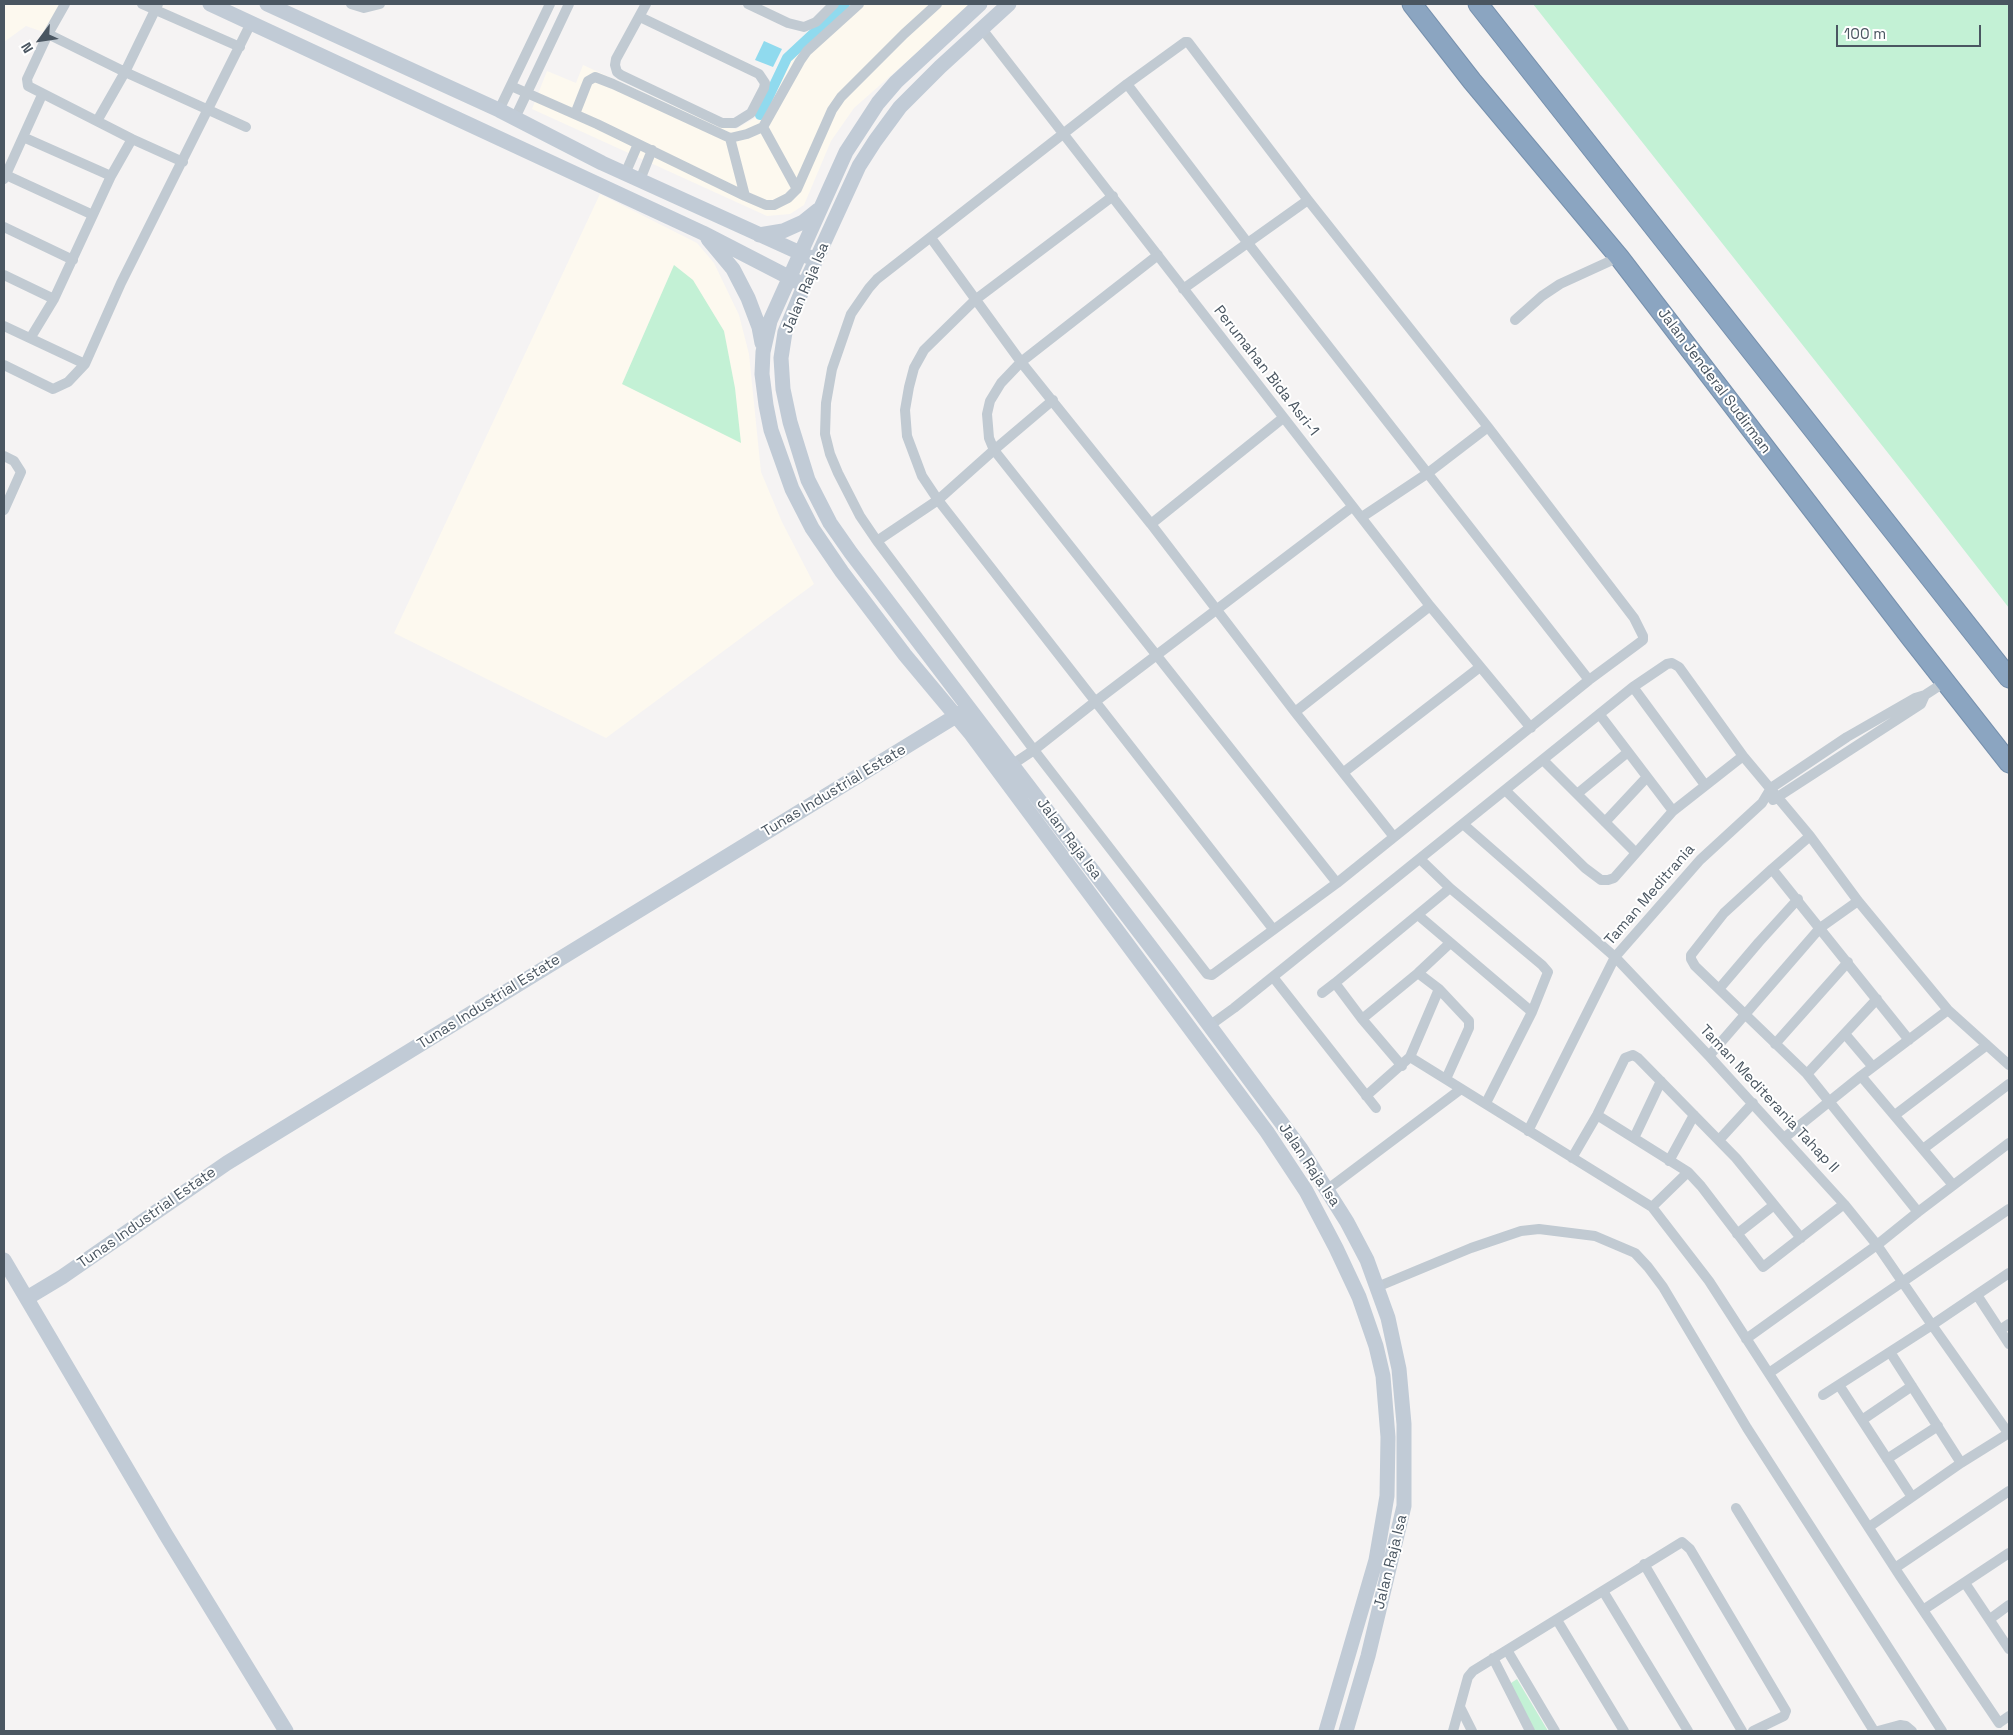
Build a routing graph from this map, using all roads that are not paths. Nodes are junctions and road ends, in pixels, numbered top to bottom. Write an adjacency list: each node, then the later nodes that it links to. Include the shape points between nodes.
1 (65, 4): 22 (street)
2 (142, 4): 16 (street)
3 (210, 4): 20 (main road)
4 (267, 4): 32 (main road)
5 (351, 4): 6 (street, via 364,8)
6 (380, 4)
7 (550, 4): 23 (street)
8 (569, 4): 25 (street)
9 (646, 4): 19 (street)
10 (748, 4): 11 (street, via 804,27 816,22)
11 (834, 4)
12 (859, 4): 37 (street, via 804,56)
13 (937, 4): 49 (street, via 841,97 832,110)
14 (1009, 4): 21 (main road, Jalan Raja Isa)
15 (1478, 4): 94 (highway)
16 (157, 7): 24 (street); 26 (street)
17 (971, 7): 53 (main road, Jalan Raja Isa, via 878,103 846,152)
18 (1414, 8): 62 (highway, Jalan Jenderal Sudirman)
19 (640, 16): 19 (street, via 763,78 765,83 751,113 735,123 722,123 621,75 616,69 616,59)
20 (251, 23): 24 (street); 56 (main road)
21 (982, 29): 38 (street, Perumahan Bida Asri-1); 64 (main road, Jalan Raja Isa, via 900,107 875,141 859,166)
22 (48, 34): 26 (street); 30 (street, via 27,79 28,86)
23 (533, 39): 25 (street); 28 (street)
24 (240, 47): 31 (street)
25 (548, 48): 29 (street)
26 (125, 72): 31 (street); 35 (street)
27 (1127, 84): 38 (street); 52 (street, via 1188,42); 59 (street)
28 (511, 86): 29 (street); 32 (street)
29 (527, 94): 33 (street); 34 (street)
30 (42, 95): 35 (street); 39 (street)
31 (209, 109): 36 (street); 44 (street)
32 (499, 110): 34 (main road)
33 (575, 114): 40 (street, via 588,81 595,77); 42 (street)
34 (515, 118): 45 (main road)
35 (97, 121): 41 (street)
36 (246, 127)
37 (763, 127): 40 (street); 49 (street)
38 (1064, 134): 51 (street, Perumahan Bida Asri-1); 58 (street)
39 (23, 137): 46 (street); 47 (street)
40 (730, 138): 50 (street)
41 (132, 140): 44 (street); 46 (street)
42 (638, 144): 43 (street); 45 (street)
43 (652, 150): 48 (street); 50 (street)
44 (183, 162): 76 (street, via 121,283)
45 (625, 174): 48 (main road)
46 (111, 176): 54 (street)
47 (5, 177): 54 (street)
48 (640, 180): 57 (main road)
49 (797, 189): 50 (street, via 774,205)
50 (745, 196)
51 (1113, 196): 61 (street, Perumahan Bida Asri-1); 70 (street)
52 (1308, 200): 59 (street); 80 (street)
53 (820, 208): 57 (main road, via 803,222 783,231); 60 (main road, Jalan Raja Isa)
54 (93, 215): 63 (street)
55 (4, 227): 63 (street)
56 (703, 233): 66 (main road); 74 (main road, via 733,269 748,298 759,327)
57 (759, 235): 60 (main road)
58 (931, 238): 70 (street); 89 (street, via 869,288 851,314 830,377 825,434 830,454 860,516)
59 (1247, 242): 68 (street); 83 (street)
60 (799, 253): 64 (main road); 66 (main road, Jalan Raja Isa)
61 (1158, 255): 68 (street, Perumahan Bida Asri-1); 75 (street)
62 (1619, 257): 71 (street, via 1560,284); 96 (highway, Jalan Jenderal Sudirman)
63 (73, 260): 69 (street)
64 (816, 261): 67 (main road, Jalan Raja Isa)
65 (4, 275): 69 (street)
66 (789, 277): 67 (main road); 74 (main road, Jalan Raja Isa, via 770,321)
67 (804, 286): 100 (main road, Jalan Raja Isa, via 785,332 781,358 790,422 808,480 830,523 851,553)
68 (1183, 289): 79 (street, Perumahan Bida Asri-1)
69 (54, 299): 73 (street)
70 (974, 300): 75 (street); 84 (street, via 924,350 908,387 905,410 908,436 922,476)
71 (1514, 320)
72 (4, 326): 73 (street)
73 (31, 337): 76 (street)
74 (763, 352): 103 (main road, Jalan Raja Isa, via 762,374 771,430 803,511 842,572 905,655)
75 (1020, 362): 78 (street); 81 (street, via 1001,383 990,402 987,427)
76 (85, 364): 77 (street, via 68,382 52,389)
77 (4, 365)
78 (1053, 400): 81 (street); 88 (street)
79 (1283, 418): 85 (street, Perumahan Bida Asri-1); 88 (street)
80 (1488, 427): 83 (street); 95 (street, via 1641,629 1643,640)
81 (994, 450): 84 (street); 92 (street)
82 (4, 456): 86 (street, via 14,461 21,472)
83 (1428, 474): 87 (street); 95 (street)
84 (938, 500): 89 (street); 99 (street)
85 (1352, 507): 87 (street, Perumahan Bida Asri-1); 91 (street)
86 (4, 510)
87 (1362, 518): 90 (street, Perumahan Bida Asri-1)
88 (1151, 524): 91 (street)
89 (877, 541): 105 (street)
90 (1430, 606): 93 (street, Perumahan Bida Asri-1); 101 (street)
91 (1216, 610): 92 (street); 101 (street)
92 (1156, 656): 99 (street); 129 (street)
93 (1480, 668): 104 (street, Perumahan Bida Asri-1); 112 (street)
94 (2009, 678)
95 (1588, 680): 104 (street)
96 (1945, 682): 98 (street, Taman Meditrania); 109 (highway, Jalan Jenderal Sudirman)
97 (1634, 687): 102 (street); 107 (street, via 1667,664 1676,664); 115 (street)
98 (1921, 699): 111 (street, Taman Meditrania, via 1847,737); 113 (street, Taman Meditrania)
99 (1096, 701): 105 (street); 135 (street)
100 (970, 707): 103 (main road, Tunas Industrial Estate); 110 (main road, Jalan Raja Isa)
101 (1295, 712): 112 (street)
102 (1600, 714): 106 (street); 108 (street)
103 (957, 716): 199 (main road, Tunas Industrial Estate, via 227,1163); 211 (main road, Jalan Raja Isa, via 1266,1132 1306,1191 1359,1297 1376,1346)
104 (1531, 728): 125 (street)
105 (1034, 750): 110 (street); 135 (street, via 1207,974 1217,973)
106 (1628, 752): 114 (street); 118 (street)
107 (1743, 756): 115 (street); 116 (street)
108 (1543, 760): 117 (street); 118 (street)
109 (2009, 763)
110 (1013, 764): 150 (main road, Jalan Raja Isa)
111 (1806, 765): 113 (street); 116 (street, Taman Meditrania)
112 (1344, 772): 125 (street)
113 (1812, 775): 119 (street, Taman Meditrania)
114 (1647, 777): 121 (street); 122 (street)
115 (1704, 785): 121 (street)
116 (1771, 788): 119 (street); 120 (street, Taman Meditrania)
117 (1505, 790): 123 (street); 126 (street, via 1601,880 1614,878)
118 (1577, 794): 122 (street)
119 (1778, 798): 120 (street, Taman Meditrania); 124 (street)
120 (1762, 803): 137 (street, Taman Meditrania, via 1700,860)
121 (1673, 811): 126 (street)
122 (1605, 822): 126 (street)
123 (1463, 824): 127 (street); 137 (street, Taman Mediterania Tahap II)
124 (1810, 836): 128 (street); 132 (street)
125 (1394, 837): 129 (street)
126 (1636, 853)
127 (1420, 859): 130 (street); 140 (street)
128 (1772, 869): 131 (street); 143 (street, via 1724,913 1693,951 1692,963)
129 (1337, 883): 135 (street)
130 (1450, 888): 133 (street); 147 (street, via 1547,970 1548,975)
131 (1798, 899): 134 (street); 143 (street)
132 (1858, 901): 134 (street); 146 (street)
133 (1418, 915): 136 (street); 141 (street)
134 (1820, 928): 138 (street); 148 (street)
135 (1273, 929)
136 (1449, 944): 139 (street); 147 (street)
137 (1615, 957): 155 (street, Taman Mediterania Tahap II); 174 (street, Taman Meditrania)
138 (1848, 962): 145 (street); 153 (street)
139 (1418, 973): 142 (street); 149 (street)
140 (1273, 976): 150 (street); 166 (street)
141 (1335, 983): 144 (street); 149 (street)
142 (1439, 989): 156 (street); 162 (street, via 1470,1023)
143 (1719, 989): 148 (street)
144 (1322, 993)
145 (1877, 999): 151 (street); 152 (street)
146 (1948, 1010): 152 (street); 154 (street)
147 (1532, 1012): 168 (street)
148 (1746, 1014): 153 (street); 155 (street)
149 (1362, 1020): 158 (street)
150 (1209, 1026): 184 (main road, Jalan Raja Isa)
151 (1844, 1034): 159 (street); 160 (street)
152 (1909, 1040): 159 (street)
153 (1775, 1044): 160 (street)
154 (1987, 1045): 157 (street); 173 (street)
155 (1709, 1056): 169 (street, Taman Mediterania Tahap II)
156 (1410, 1057): 158 (street); 162 (street)
157 (2009, 1065)
158 (1402, 1066): 166 (street)
159 (1873, 1067): 161 (street)
160 (1807, 1074): 167 (street)
161 (1860, 1076): 167 (street); 173 (street)
162 (1446, 1079): 165 (street)
163 (1661, 1081): 171 (street, via 1638,1058 1633,1055 1625,1058); 172 (street); 175 (street)
164 (2009, 1084): 179 (street)
165 (1461, 1089): 168 (street); 184 (street)
166 (1366, 1096): 170 (street)
167 (1831, 1102): 176 (street); 189 (street)
168 (1486, 1103): 174 (street)
169 (1753, 1103): 176 (street, Taman Mediterania Tahap II); 177 (street)
170 (1376, 1108)
171 (1597, 1115): 175 (street); 180 (street)
172 (1694, 1115): 177 (street); 181 (street)
173 (1895, 1115): 179 (street)
174 (1528, 1131): 180 (street)
175 (1634, 1138): 181 (street)
176 (1784, 1138): 185 (street, Taman Mediterania Tahap II)
177 (1719, 1140): 186 (street)
178 (2009, 1142): 183 (street)
179 (1923, 1149): 183 (street)
180 (1572, 1158): 187 (street)
181 (1669, 1160): 182 (street)
182 (1688, 1172): 187 (street); 190 (street)
183 (1953, 1185): 189 (street)
184 (1328, 1190): 197 (main road, Jalan Raja Isa, via 1367,1260)
185 (1844, 1204): 191 (street); 192 (street, Taman Mediterania Tahap II)
186 (1774, 1205): 190 (street); 191 (street)
187 (1652, 1207): 203 (street, via 1709,1281)
188 (2009, 1209): 196 (street)
189 (1918, 1212): 192 (street)
190 (1737, 1234): 191 (street, via 1763,1267)
191 (1801, 1238)
192 (1877, 1245): 196 (street, Taman Mediterania Tahap II); 203 (street)
193 (4, 1260): 199 (main road)
194 (2009, 1273): 198 (street)
195 (4, 1279): 235 (main road)
196 (1902, 1282): 201 (street, Taman Mediterania Tahap II); 206 (street)
197 (1377, 1287): 210 (main road, Jalan Raja Isa, via 1394,1342); 250 (street, via 1522,1230 1595,1236 1635,1254 1663,1287 1747,1428)
198 (1977, 1295): 201 (street); 202 (street)
199 (27, 1298): 236 (main road)
200 (2009, 1324): 202 (street)
201 (1932, 1326): 205 (street); 214 (street, Taman Mediterania Tahap II)
202 (2000, 1330): 204 (street)
203 (1746, 1339): 206 (street)
204 (2009, 1344)
205 (1890, 1352): 207 (street); 208 (street)
206 (1769, 1373): 220 (street)
207 (1839, 1385): 209 (street); 212 (street)
208 (1912, 1386): 212 (street); 213 (street)
209 (1823, 1395)
210 (1403, 1404): 211 (main road); 238 (main road, Jalan Raja Isa, via 1404,1506 1368,1656)
211 (1386, 1405): 237 (main road, Jalan Raja Isa, via 1389,1464 1382,1530)
212 (1862, 1420): 215 (street)
213 (1938, 1426): 215 (street); 216 (street)
214 (2009, 1434): 216 (street)
215 (1887, 1459): 218 (street)
216 (1961, 1463): 218 (street)
217 (2009, 1491): 223 (street)
218 (1912, 1497): 220 (street)
219 (1736, 1508): 247 (street)
220 (1869, 1527): 223 (street)
221 (2009, 1553): 224 (street)
222 (1644, 1564): 225 (street); 245 (street); 246 (street, via 1679,1543 1685,1543 1690,1549 1786,1710 1782,1718)
223 (1895, 1568): 227 (street)
224 (1965, 1583): 227 (street); 228 (street)
225 (1603, 1591): 229 (street); 244 (street)
226 (2009, 1606): 228 (street)
227 (1923, 1610): 234 (street, via 1999,1723)
228 (1990, 1619): 230 (street)
229 (1557, 1620): 231 (street); 243 (street)
230 (2009, 1649)
231 (1507, 1650): 232 (street); 242 (street)
232 (1493, 1658): 233 (street, via 1469,1675); 241 (street)
233 (1460, 1707): 239 (street); 240 (street)
234 (2009, 1716)
235 (276, 1731)
236 (286, 1731)
237 (1326, 1731)
238 (1346, 1731)
239 (1453, 1731)
240 (1472, 1731)
241 (1530, 1731)
242 (1555, 1731)
243 (1624, 1731)
244 (1688, 1731)
245 (1742, 1731)
246 (1753, 1731)
247 (1874, 1731)
248 (1878, 1731): 249 (street, via 1900,1725)
249 (1912, 1731)
250 (1942, 1731)

